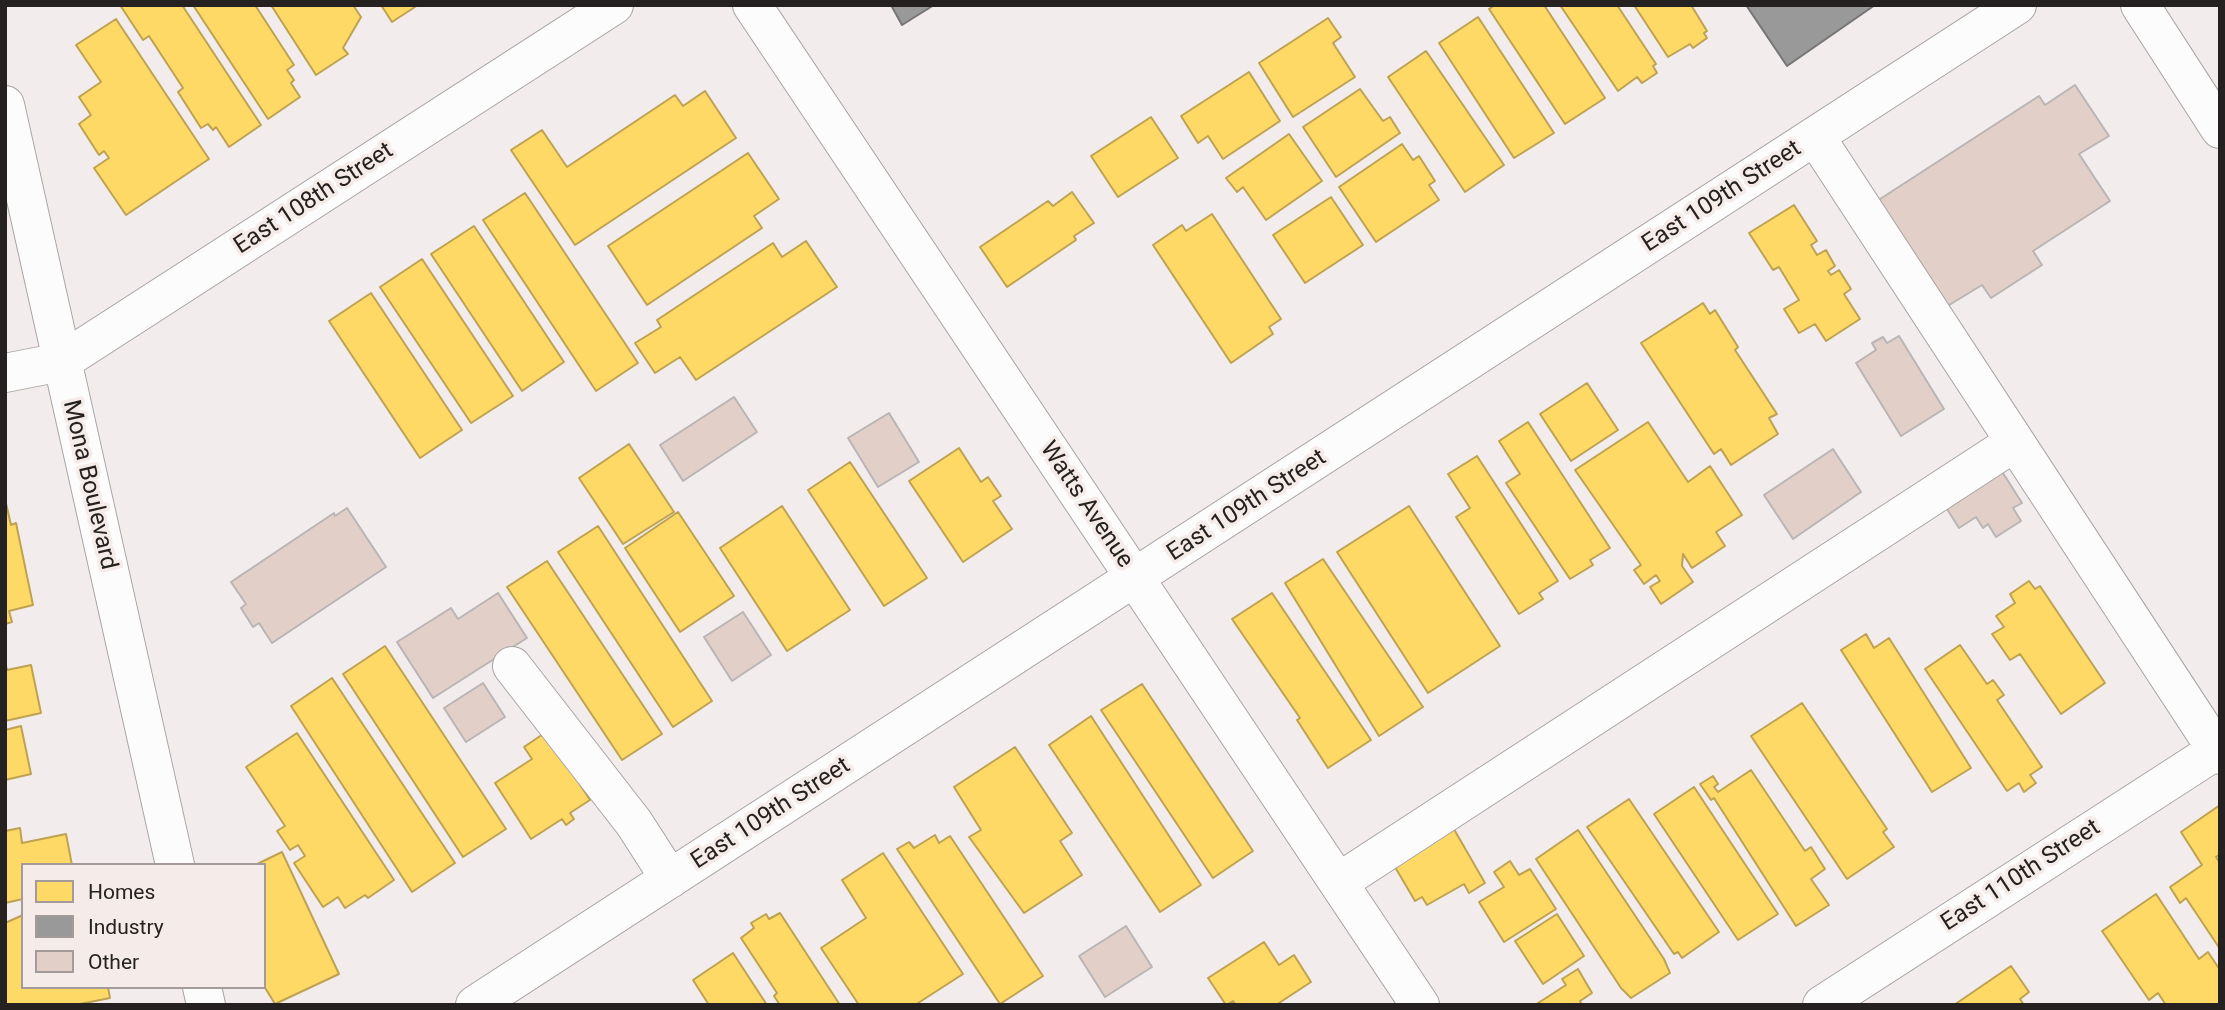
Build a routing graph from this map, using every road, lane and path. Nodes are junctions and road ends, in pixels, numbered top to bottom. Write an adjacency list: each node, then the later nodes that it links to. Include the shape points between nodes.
1 (614, 5): 8 (street, East 108th Street)
2 (752, 5): 11 (street, Watts Avenue)
3 (2017, 5): 7 (street, East 109th Street)
4 (2140, 5): 6 (street)
5 (5, 105): 8 (street, Mona Boulevard)
6 (2220, 129)
7 (1815, 136): 10 (street); 11 (street, East 109th Street)
8 (61, 362): 9 (street, East 108th Street); 14 (street, Mona Boulevard)
9 (5, 373)
10 (2015, 442): 13 (street); 16 (street)
11 (1135, 579): 15 (street, East 109th Street); 16 (street, Watts Avenue)
12 (512, 666): 15 (street, via 634,823)
13 (2219, 751): 19 (street, East 110th Street)
14 (175, 863)
15 (670, 879): 17 (street, East 109th Street)
16 (1339, 882): 18 (street, Watts Avenue)
17 (475, 1005)
18 (1420, 1005)
19 (1822, 1005)

